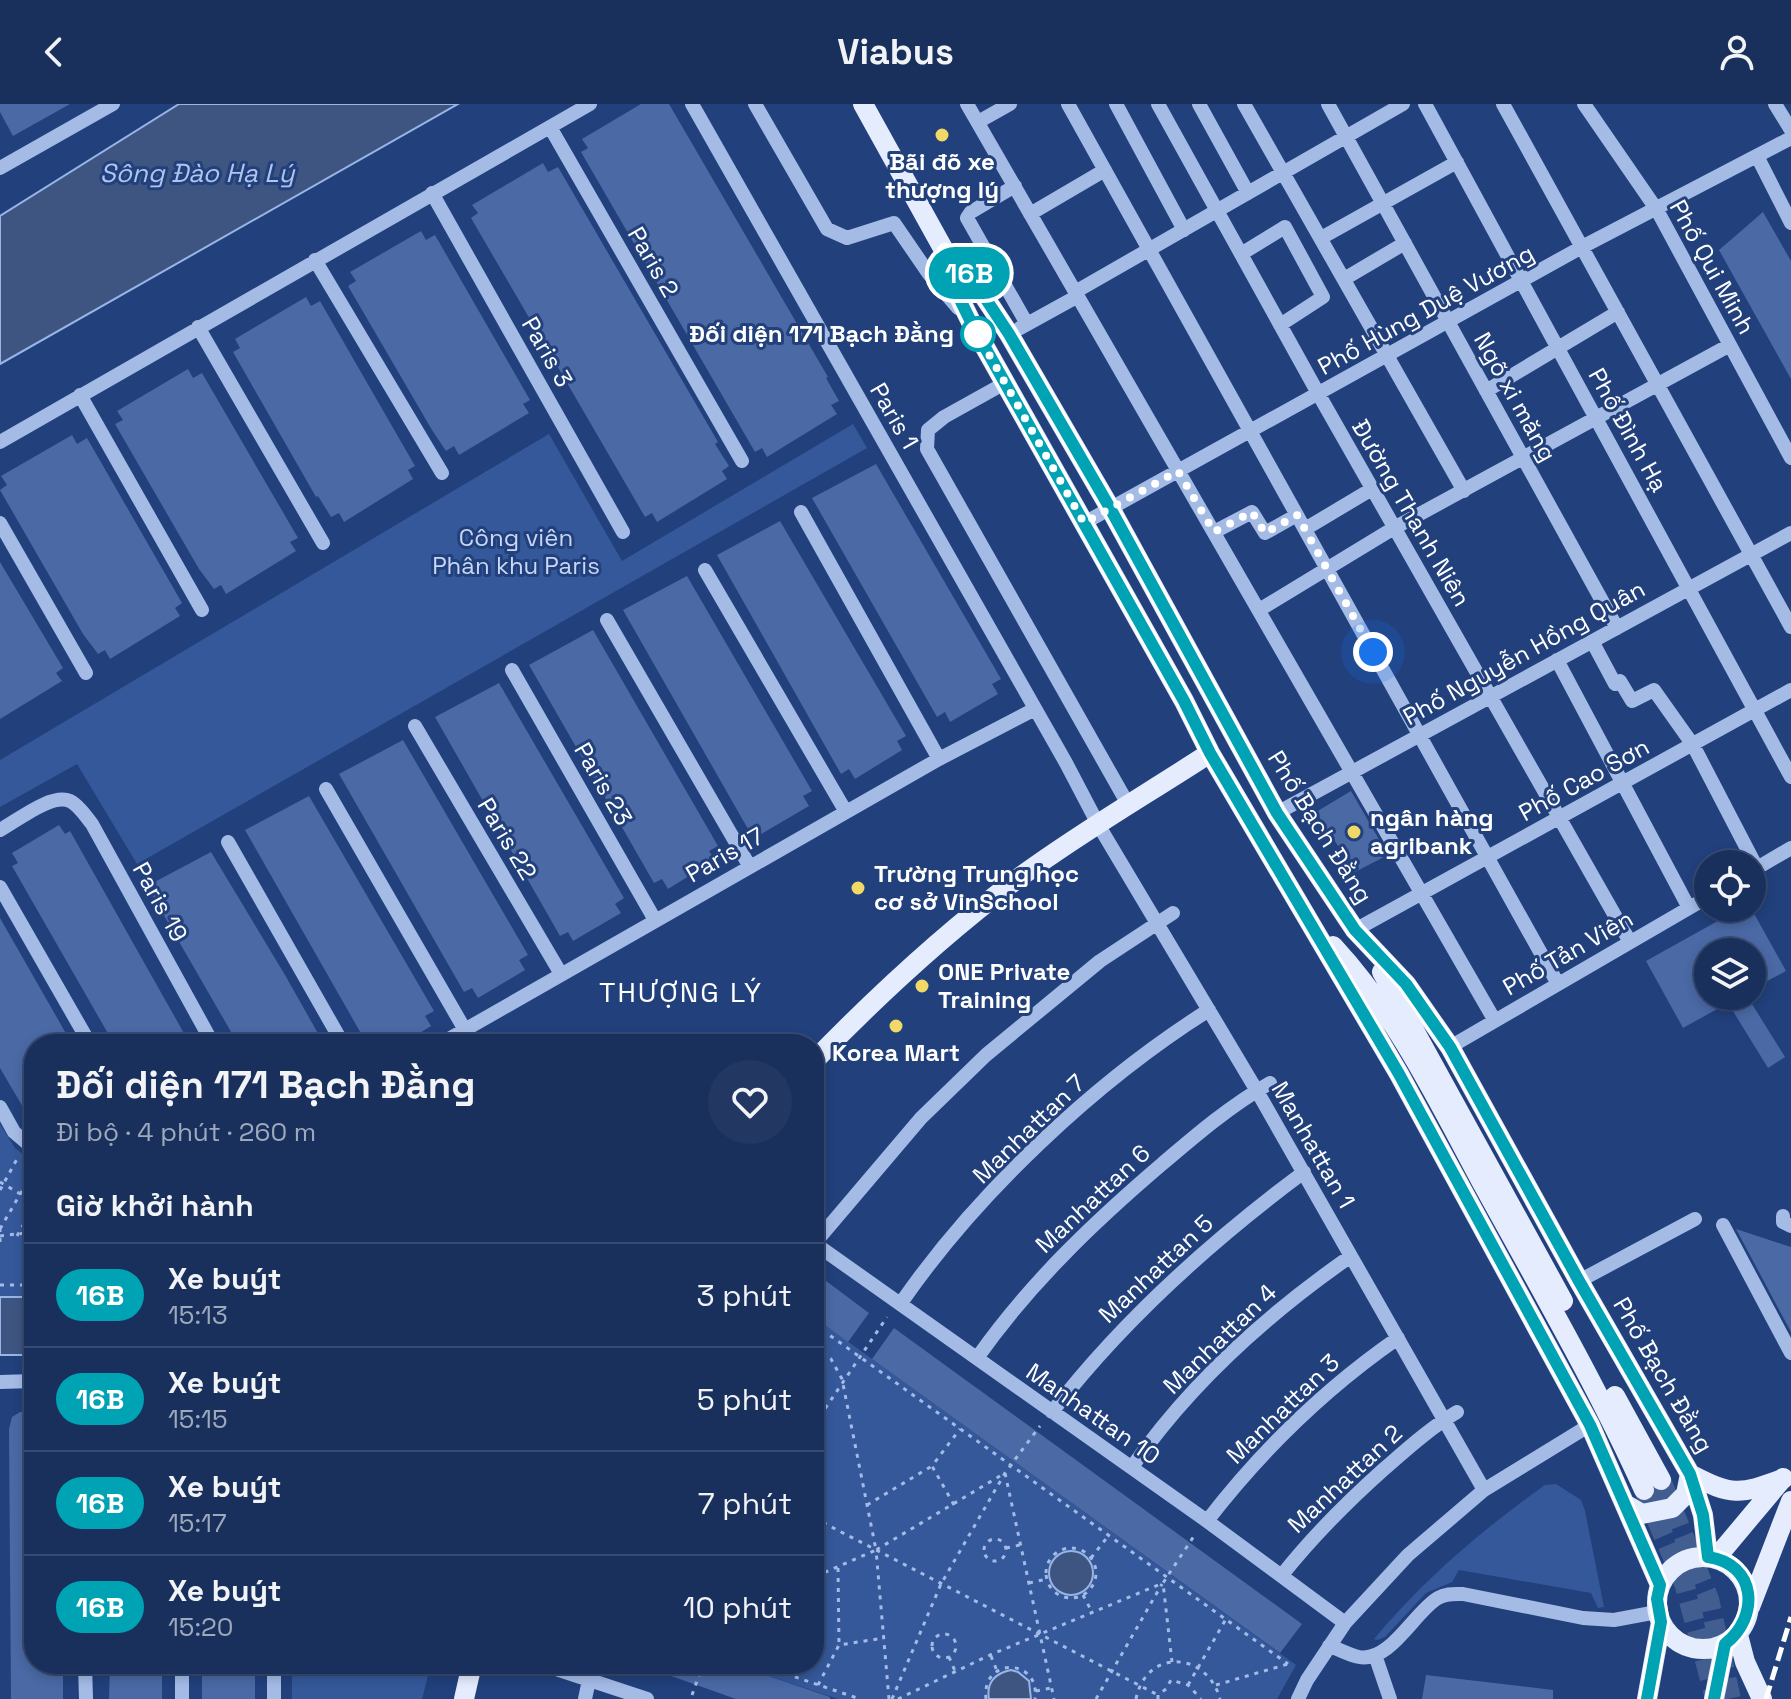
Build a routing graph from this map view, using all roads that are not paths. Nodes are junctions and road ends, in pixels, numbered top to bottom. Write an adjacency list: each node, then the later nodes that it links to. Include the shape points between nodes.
1 (113, 104): 26 (street)
2 (590, 104): 20 (street)
3 (692, 104): 98 (street, Paris 1)
4 (755, 104): 51 (street, via 827,229 847,238 894,223)
5 (863, 104): 40 (main road, Phố Bạch Đằng)
6 (967, 104): 19 (street)
7 (1010, 104): 19 (street)
8 (1068, 104): 27 (street)
9 (1116, 104): 37 (street)
10 (1158, 104): 34 (street, Đường Thanh Niên)
11 (1199, 104): 31 (street)
12 (1244, 104): 28 (street)
13 (1328, 104): 22 (street, Ngõ xi măng)
14 (1403, 104): 22 (street)
15 (1425, 104): 25 (street, Phố Đình Hạ)
16 (1503, 104): 41 (street)
17 (1584, 104): 33 (street, Phố Qui Minh)
18 (1775, 104): 21 (street)
19 (978, 122): 29 (street)
20 (550, 127): 30 (street); 67 (street, Paris 2)
21 (1791, 130)
22 (1346, 137): 28 (street); 32 (street, Ngõ xi măng)
23 (1791, 138): 24 (street, Phố Hùng Duệ Vương)
24 (1757, 156): 33 (street, Phố Hùng Duệ Vương); 36 (street)
25 (1457, 162): 32 (street); 46 (street, Phố Đình Hạ)
26 (0, 168)
27 (1105, 170): 35 (street); 42 (street)
28 (1283, 173): 31 (street); 38 (street)
29 (1015, 186): 35 (street); 53 (street, via 967,218)
30 (432, 193): 44 (street); 79 (street, Paris 3)
31 (1248, 193): 34 (street)
32 (1383, 203): 38 (street); 39 (street, Ngõ xi măng)
33 (1657, 210): 41 (street, Phố Hùng Duệ Vương); 54 (street, Phố Qui Minh)
34 (1217, 211): 37 (street); 43 (street, Đường Thanh Niên)
35 (1030, 214): 47 (street)
36 (1791, 223)
37 (1184, 230): 42 (street)
38 (1321, 238): 45 (street)
39 (1405, 243): 45 (street); 49 (street, Ngõ xi măng)
40 (942, 246): 51 (main road, Phố Bạch Đằng, via 950,279); 53 (main road, Phố Bạch Đằng)
41 (1582, 247): 46 (street, Phố Hùng Duệ Vương); 48 (street)
42 (1149, 250): 47 (street); 63 (street)
43 (1241, 254): 50 (street, Đường Thanh Niên); 50 (street, via 1285,227 1323,297)
44 (315, 260): 52 (street); 69 (street)
45 (1344, 279): 56 (street)
46 (1521, 282): 49 (street, Phố Hùng Duệ Vương); 55 (street, Phố Đình Hạ)
47 (1077, 294): 53 (street); 68 (street)
48 (1618, 312): 55 (street); 58 (street)
49 (1448, 322): 56 (street, Phố Hùng Duệ Vương); 59 (street, Ngõ xi măng)
50 (1280, 325): 61 (street, Đường Thanh Niên)
51 (973, 326): 57 (main road, Phố Bạch Đằng)
52 (198, 327): 60 (street); 82 (street)
53 (1018, 329): 72 (main road, Phố Bạch Đằng)
54 (1730, 345): 58 (street); 65 (street, Phố Qui Minh)
55 (1558, 348): 59 (street); 62 (street, Phố Đình Hạ)
56 (1387, 356): 61 (street, Phố Hùng Duệ Vương); 71 (street)
57 (1005, 383): 76 (main road, Phố Bạch Đằng); 109 (street, via 928,430 927,449)
58 (1658, 385): 62 (street); 83 (street)
59 (1486, 391): 66 (street, Ngõ xi măng)
60 (80, 395): 64 (street); 87 (street)
61 (1319, 395): 63 (street, Phố Hùng Duệ Vương); 70 (street, Đường Thanh Niên)
62 (1596, 419): 66 (street); 86 (street, Phố Đình Hạ)
63 (1250, 431): 68 (street, Phố Hùng Duệ Vương); 74 (street)
64 (0, 442)
65 (1791, 458)
66 (1524, 459): 71 (street); 91 (street, Ngõ xi măng)
67 (742, 461)
68 (1178, 471): 72 (street, Phố Hùng Duệ Vương); 80 (street)
69 (442, 473)
70 (1372, 489): 77 (street, Đường Thanh Niên); 78 (street)
71 (1464, 491): 77 (street)
72 (1110, 508): 76 (street, Phố Hùng Duệ Vương); 111 (main road, Phố Bạch Đằng)
73 (801, 512): 104 (street)
74 (1297, 515): 78 (street); 80 (street, via 1265,533 1252,512)
75 (0, 523): 95 (street)
76 (1084, 523): 103 (main road, Phố Bạch Đằng)
77 (1394, 528): 84 (street); 97 (street, Đường Thanh Niên)
78 (1305, 529): 84 (street)
79 (623, 532)
80 (1214, 532): 88 (street)
81 (1791, 533): 83 (street, Phố Nguyễn Hồng Quân)
82 (323, 543)
83 (1751, 555): 86 (street, Phố Nguyễn Hồng Quân); 90 (street)
84 (1326, 569): 88 (street); 101 (street)
85 (705, 570): 110 (street)
86 (1689, 589): 91 (street, Phố Nguyễn Hồng Quân); 99 (street, Phố Đình Hạ)
87 (202, 610)
88 (1259, 610): 105 (street)
89 (607, 620): 120 (street)
90 (1791, 627)
91 (1617, 628): 92 (street, Phố Nguyễn Hồng Quân)
92 (1592, 641): 93 (street, Phố Nguyễn Hồng Quân); 102 (street, via 1615,684 1620,681 1632,701 1654,690)
93 (1557, 660): 97 (street, Phố Nguyễn Hồng Quân); 107 (street)
94 (512, 670): 127 (street, Paris 23)
95 (86, 673)
96 (1791, 690): 99 (street, Phố Cao Sơn)
97 (1490, 697): 101 (street, Phố Nguyễn Hồng Quân); 112 (street, Đường Thanh Niên)
98 (1035, 709): 104 (street, Paris 17); 113 (street, Paris 1)
99 (1755, 710): 102 (street, Phố Cao Sơn); 106 (street, Phố Đình Hạ)
100 (415, 726): 131 (street, Paris 22)
101 (1419, 735): 105 (street, Phố Nguyễn Hồng Quân); 118 (street)
102 (1693, 745): 107 (street, Phố Cao Sơn); 117 (street)
103 (1210, 753): 109 (main road); 126 (main road, Phố Bạch Đằng)
104 (939, 759): 110 (street, Paris 17)
105 (1352, 772): 111 (street, Phố Nguyễn Hồng Quân); 122 (street)
106 (1791, 777)
107 (1622, 784): 112 (street, Phố Cao Sơn); 124 (street)
108 (326, 789): 135 (street)
109 (1129, 806): 113 (main road)
110 (846, 812): 120 (street, Paris 17)
111 (1277, 813): 129 (main road, Phố Bạch Đằng)
112 (1559, 818): 118 (street, Phố Cao Sơn); 130 (street, Đường Thanh Niên)
113 (1099, 826): 128 (street, Manhattan 1); 141 (main road, via 972,914)
114 (0, 830): 137 (street, Paris 19, via 54,799 78,807)
115 (228, 842): 138 (street)
116 (1791, 848): 119 (street)
117 (1744, 850)
118 (1488, 858): 122 (street, Phố Cao Sơn); 132 (street)
119 (1766, 863)
120 (750, 867): 127 (street, Paris 17)
121 (0, 887): 136 (street)
122 (1422, 894): 129 (street, Phố Cao Sơn); 134 (street)
123 (1694, 905): 124 (street, Phố Tản Viên)
124 (1689, 908): 130 (street, Phố Tản Viên)
125 (1173, 913): 128 (street)
126 (1306, 916): 129 (main road, via 1350,963 1409,1049 1652,1485 1395,992); 160 (main road, Phố Bạch Đằng, via 1399,1074)
127 (655, 920): 131 (street, Paris 17)
128 (1158, 922): 133 (street, Manhattan 1); 148 (street, via 1100,961 986,1055 921,1118)
129 (1355, 930): 140 (main road, Phố Bạch Đằng, via 1406,984)
130 (1630, 942): 132 (street, Phố Tản Viên)
131 (561, 974): 135 (street, Paris 17)
132 (1558, 984): 134 (street, Phố Tản Viên)
133 (1209, 1010): 142 (street, Manhattan 1); 152 (street, Manhattan 7, via 1064,1122 962,1225)
134 (1495, 1021): 140 (street, Phố Tản Viên)
135 (465, 1030): 139 (street, Paris 17)
136 (84, 1034)
137 (208, 1034)
138 (337, 1034)
139 (458, 1034)
140 (1450, 1047): 151 (main road, Phố Bạch Đằng)
141 (824, 1051)
142 (1264, 1087): 145 (street, Manhattan 1); 155 (street, Manhattan 6, via 1191,1140 1098,1220 1044,1274)
143 (0, 1107): 144 (street)
144 (24, 1140)
145 (1304, 1172): 150 (street, Manhattan 1); 158 (street, Manhattan 5, via 1197,1257 1109,1343)
146 (1695, 1219): 151 (street)
147 (1723, 1225): 154 (street)
148 (824, 1232)
149 (824, 1251): 152 (street, Manhattan 10)
150 (1351, 1256): 153 (street, Manhattan 1); 161 (street, Manhattan 4, via 1231,1354 1156,1433)
151 (1579, 1281): 162 (main road, Phố Bạch Đằng)
152 (901, 1303): 155 (street, Manhattan 10)
153 (1398, 1338): 159 (street, Manhattan 1); 167 (street, Manhattan 3, via 1298,1421)
154 (1791, 1353)
155 (977, 1358): 158 (street, Manhattan 10)
156 (24, 1381): 157 (street)
157 (0, 1382)
158 (1052, 1412): 161 (street, Manhattan 10)
159 (1451, 1416): 164 (street, Manhattan 1); 169 (street, Manhattan 2, via 1356,1494)
160 (1590, 1425): 164 (street); 166 (main road, Phố Bạch Đằng)
161 (1132, 1467): 167 (street, Manhattan 10)
162 (1690, 1474): 163 (main road, via 1723,1491 1749,1491); 166 (main road, via 1686,1494 1672,1508 1642,1514); 168 (main road, Phố Bạch Đằng)
163 (1787, 1474): 168 (main road)
164 (1484, 1490): 173 (street, via 1408,1555)
165 (1791, 1501): 171 (main road)
166 (1625, 1504): 170 (main road, Phố Bạch Đằng)
167 (1207, 1521): 169 (street, Manhattan 10)
168 (1712, 1557): 170 (main road, via 1677,1564); 171 (main road, via 1728,1563 1745,1582)
169 (1282, 1575): 173 (street, Manhattan 10)
170 (1660, 1585): 172 (main road)
171 (1750, 1607): 174 (main road)
172 (1659, 1617): 174 (main road, via 1667,1633 1688,1647 1701,1650); 176 (street, via 1583,1618 1449,1594); 191 (main road)
173 (1345, 1623): 175 (street)
174 (1732, 1640): 192 (main road); 193 (main road)
175 (1329, 1646): 176 (street, via 1361,1658); 189 (street)
176 (1375, 1655): 190 (street)
177 (85, 1674): 183 (street)
178 (182, 1674): 184 (street)
179 (274, 1674): 185 (street)
180 (470, 1674): 186 (main road)
181 (571, 1674): 182 (street)
182 (589, 1680): 187 (street); 188 (street)
183 (86, 1699)
184 (182, 1699)
185 (274, 1699)
186 (464, 1699)
187 (585, 1699)
188 (647, 1699)
189 (1298, 1699)
190 (1390, 1699)
191 (1646, 1699)
192 (1714, 1699)
193 (1762, 1699)

